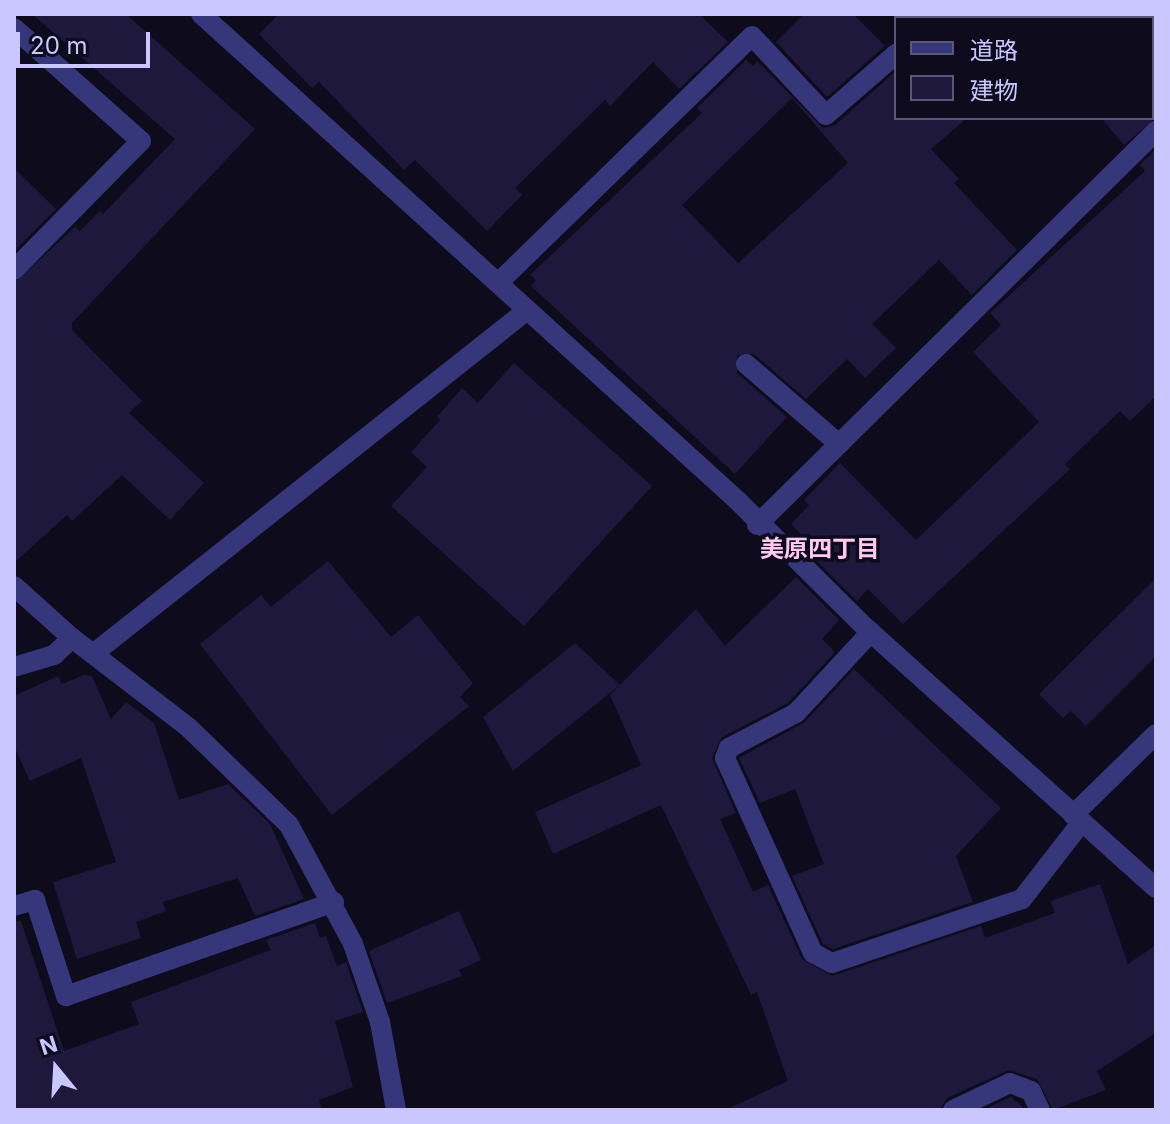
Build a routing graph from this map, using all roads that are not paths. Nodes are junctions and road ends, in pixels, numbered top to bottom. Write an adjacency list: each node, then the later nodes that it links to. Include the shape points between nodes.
1 (201, 14): 6 (street)
2 (14, 28): 5 (street, via 141,141)
3 (894, 56): 6 (street, via 826,115 752,36)
4 (1156, 131): 9 (street)
5 (14, 270)
6 (498, 283): 7 (street)
7 (526, 311): 10 (street, via 737,500); 14 (street)
8 (746, 364): 9 (street)
9 (839, 444): 10 (street)
10 (757, 525): 12 (street)
11 (14, 586): 13 (street)
12 (871, 632): 17 (street); 17 (street, via 796,713 729,748 725,758 813,953 832,963 1022,899)
13 (72, 638): 14 (street); 15 (street, via 54,655)
14 (93, 654): 19 (street, via 188,727 253,787 289,825)
15 (14, 667)
16 (1156, 734): 17 (street)
17 (1077, 819): 18 (street)
18 (1156, 888)
19 (334, 902): 20 (street, via 66,996 35,900); 21 (street, via 380,1022)
20 (14, 906)
21 (396, 1110)
22 (953, 1110): 23 (street, via 1010,1083 1031,1091)
23 (1040, 1110)

